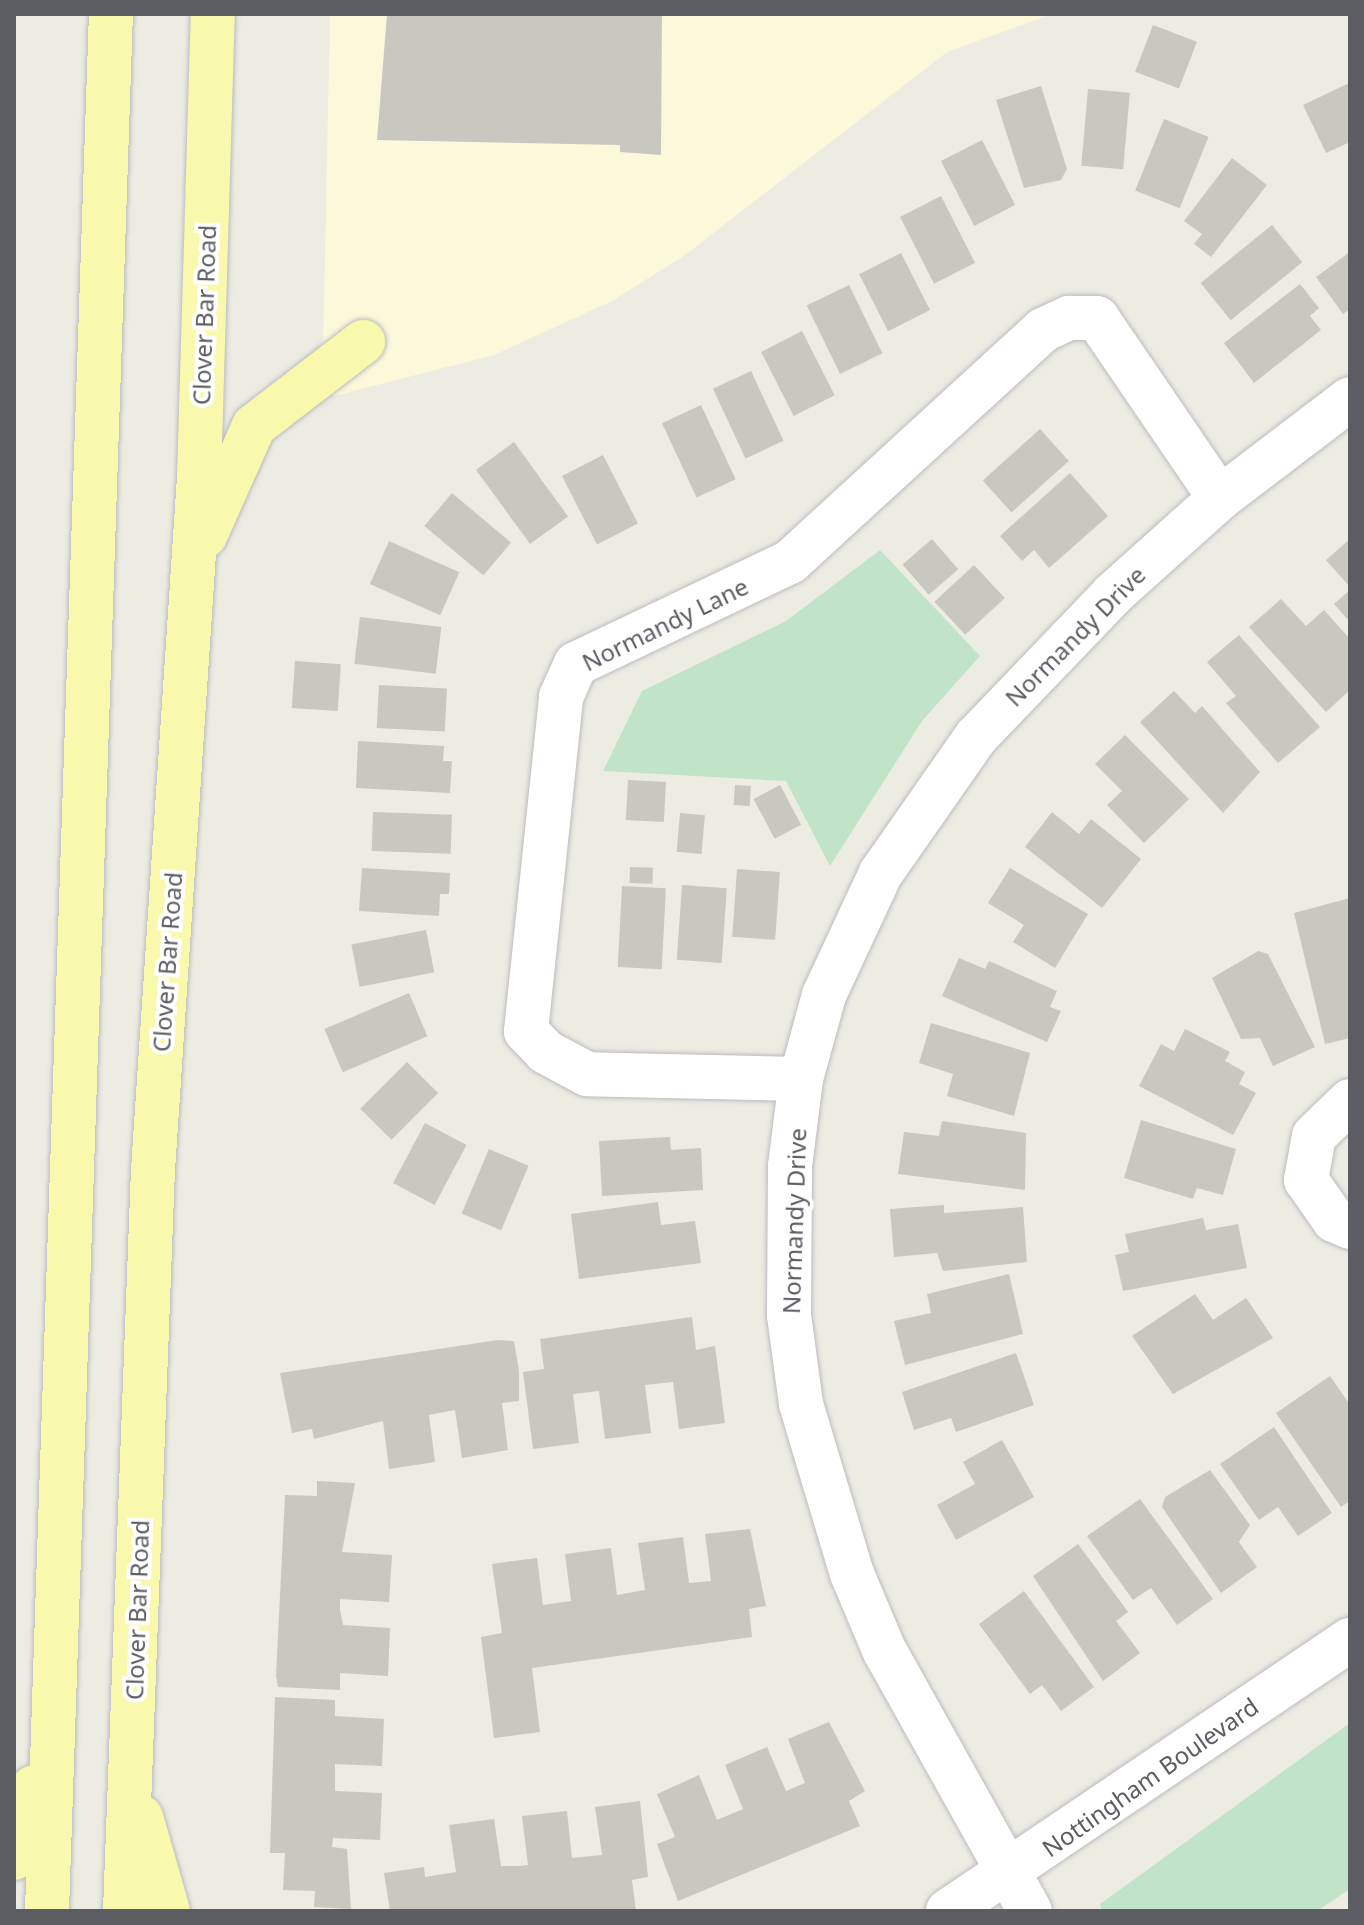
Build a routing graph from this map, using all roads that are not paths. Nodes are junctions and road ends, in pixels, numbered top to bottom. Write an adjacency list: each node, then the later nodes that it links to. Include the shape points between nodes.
1 (111, 14): 11 (main road)
2 (213, 14): 6 (main road, Clover Bar Road)
3 (363, 342): 6 (main road, via 254,426)
4 (1350, 399): 5 (street, Normandy Drive)
5 (1220, 498): 7 (street, Normandy Drive, via 1112,595 976,737 881,873 824,995); 7 (street, Normandy Lane, via 1097,318 1069,318 1043,330 790,562 576,664 561,697 526,1031 546,1052 587,1074)
6 (194, 561): 12 (main road, Clover Bar Road, via 153,1170)
7 (801, 1079): 14 (street, Normandy Drive, via 790,1166 789,1315 801,1404 852,1574 885,1652)
8 (1350, 1101): 9 (street, via 1314,1136 1306,1180 1334,1220)
9 (1350, 1227)
10 (1350, 1640): 14 (street, Nottingham Boulevard)
11 (52, 1719): 13 (main road); 15 (main road)
12 (130, 1782): 16 (main road, Clover Bar Road); 17 (main road)
13 (14, 1858)
14 (1007, 1874): 18 (street, Nottingham Boulevard); 19 (street, Normandy Drive)
15 (47, 1911)
16 (125, 1911)
17 (168, 1911)
18 (948, 1911)
19 (1030, 1911)

